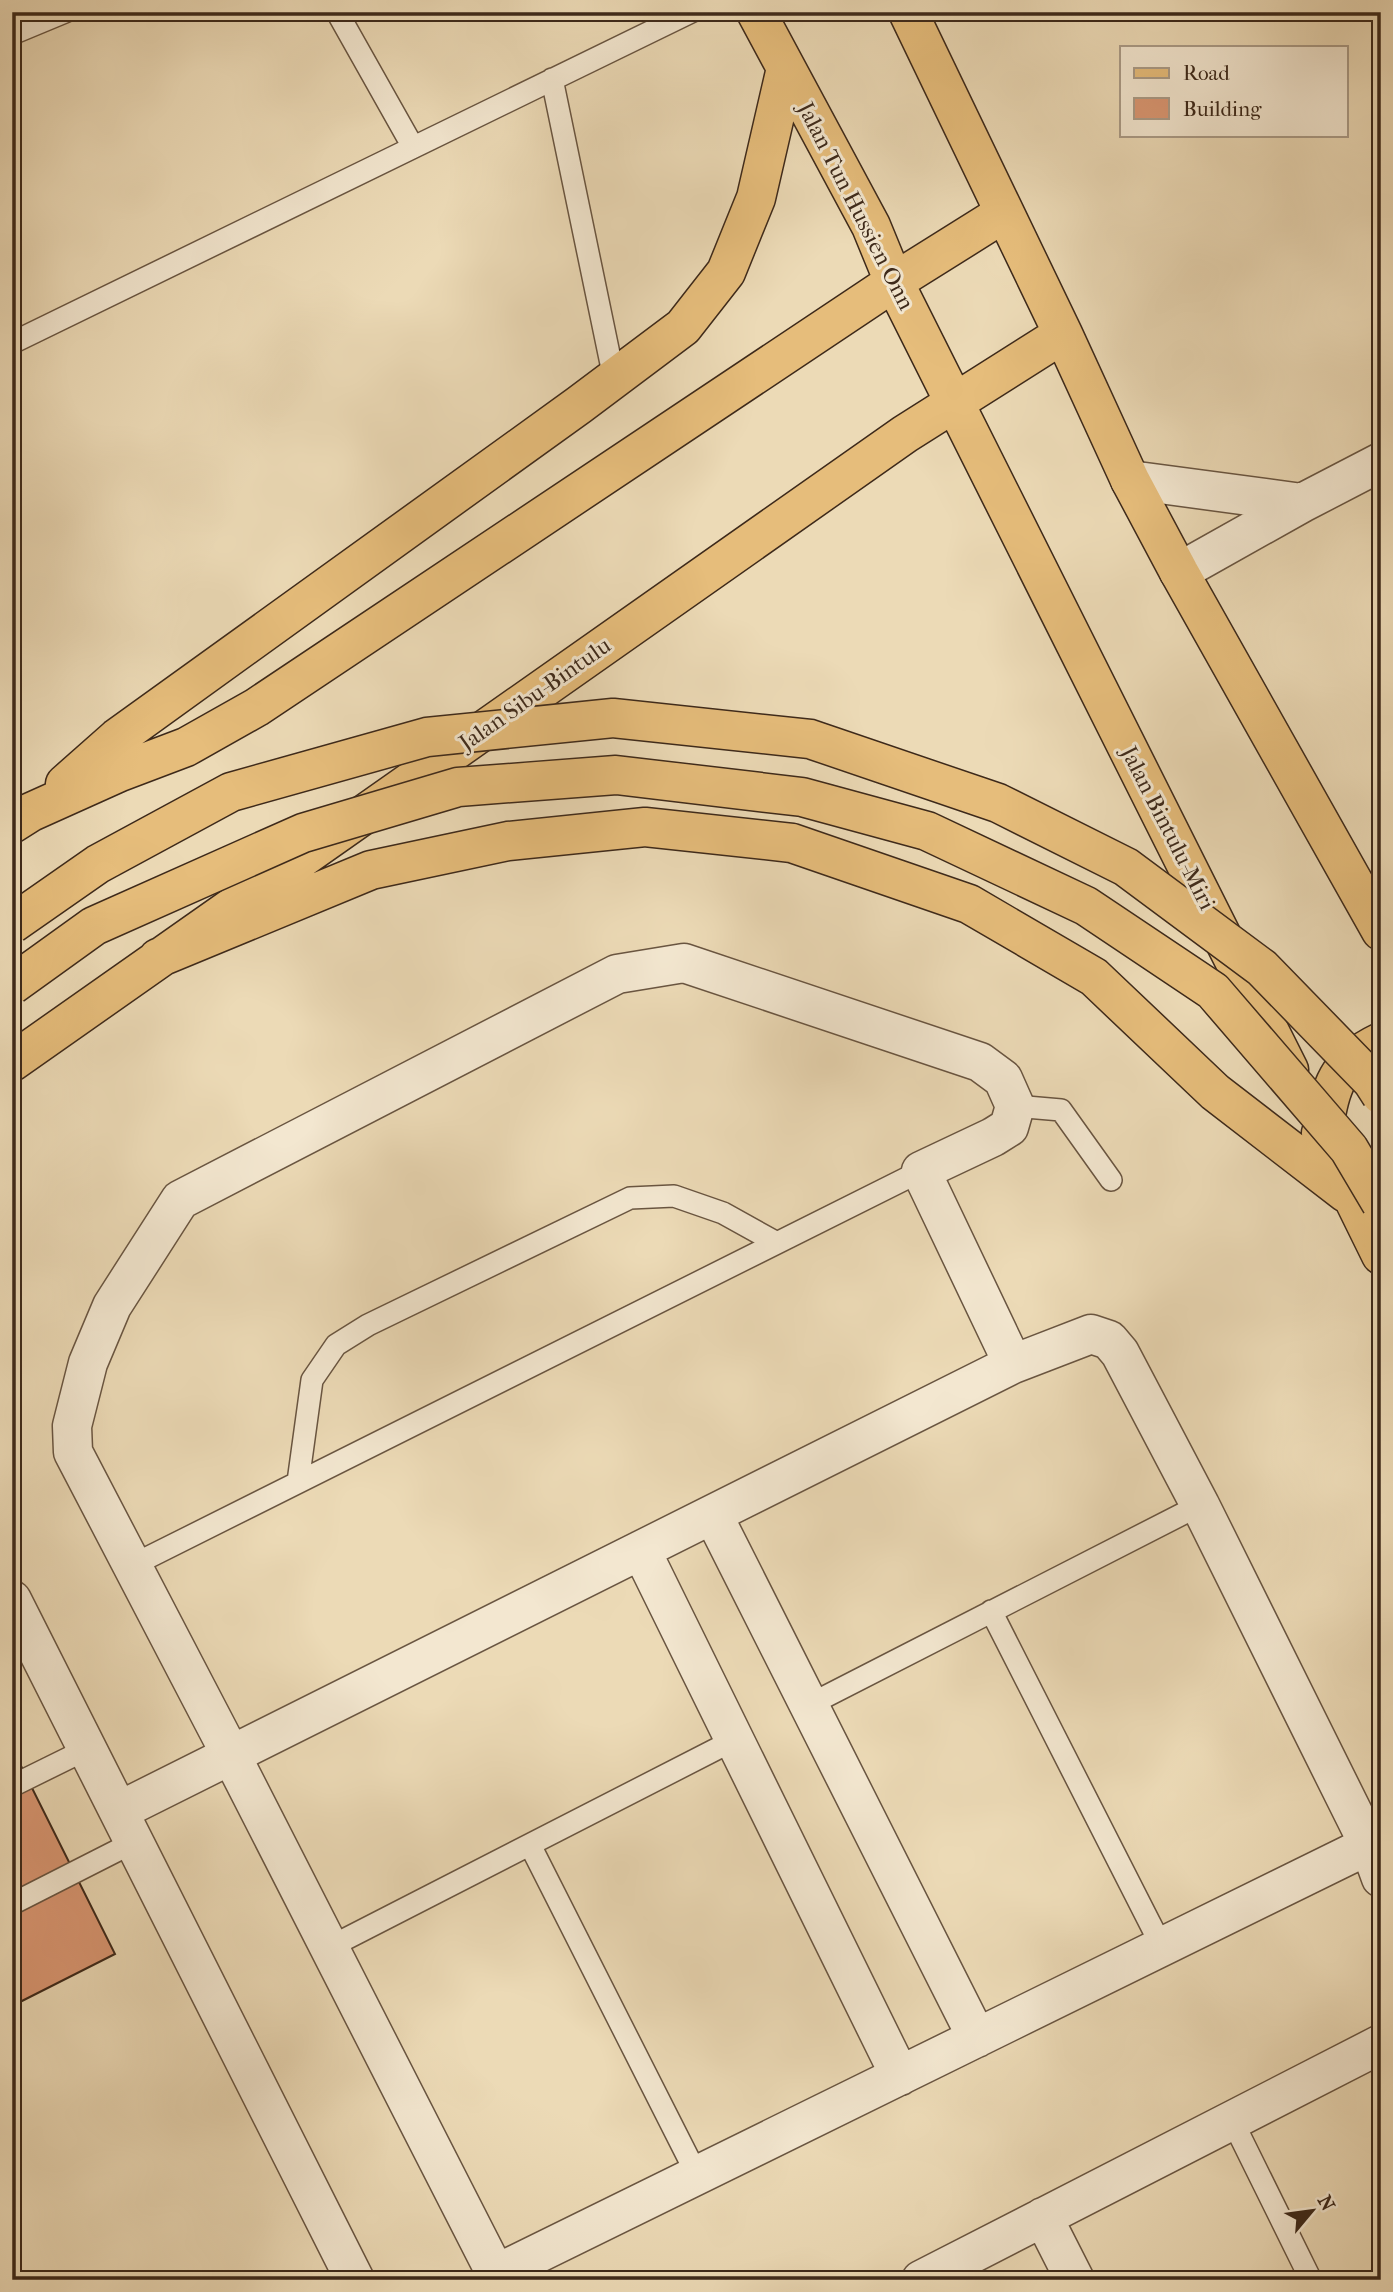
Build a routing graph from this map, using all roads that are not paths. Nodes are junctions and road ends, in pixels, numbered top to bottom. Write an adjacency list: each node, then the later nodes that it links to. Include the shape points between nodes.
1 (65, 12): 6 (lane)
2 (337, 12): 9 (lane)
3 (691, 12): 8 (lane)
4 (756, 12): 7 (main road, Jalan Tun Hussien Onn)
5 (908, 12): 10 (main road)
6 (12, 34)
7 (786, 68): 11 (main road, Jalan Tun Hussien Onn, via 870,226); 14 (main road, via 756,198 726,272 683,327)
8 (552, 79): 9 (lane); 14 (lane)
9 (413, 147): 13 (lane)
10 (1004, 213): 11 (main road); 12 (main road)
11 (894, 282): 15 (main road, Jalan Tun Hussien Onn); 20 (main road, via 257,707 186,747)
12 (1063, 334): 15 (main road, Jalan Sibu-Bintulu); 17 (main road)
13 (12, 343)
14 (614, 378): 20 (main road, via 117,738)
15 (955, 401): 23 (main road, Jalan Sibu-Bintulu); 29 (main road, Jalan Bintulu-Miri)
16 (1381, 462): 18 (street)
17 (1130, 480): 18 (street); 19 (main road)
18 (1302, 503): 19 (street)
19 (1179, 572): 22 (main road)
20 (22, 818)
21 (12, 924): 27 (main road, bridge, via 98,864 231,792 427,737 613,718 810,739 998,803 1126,867 1262,968)
22 (1381, 931)
23 (159, 958): 26 (main road, Jalan Sibu-Bintulu); 32 (main road, via 371,870 508,841 645,827 792,843 969,904 1094,977 1215,1092)
24 (12, 985): 32 (main road, bridge, via 94,926 303,832 458,787 616,775 802,797 927,831 1086,906 1213,991 1349,1149)
25 (1381, 1042): 29 (main road, via 1344,1067 1334,1082)
26 (12, 1062)
27 (1381, 1095)
28 (1015, 1106): 30 (street, via 1009,1127); 31 (lane, via 1061,1110); 40 (street, via 1003,1079 980,1062 684,963 617,974 180,1200 112,1306 88,1363 72,1426 73,1452)
29 (1322, 1136): 32 (main road, Jalan Bintulu-Miri)
30 (921, 1171): 33 (lane); 35 (street)
31 (1111, 1180)
32 (1368, 1202): 34 (main road, Jalan Bintulu-Miri)
33 (776, 1243): 36 (lane); 36 (lane, via 723,1213 674,1196 630,1198 368,1325 336,1345 312,1380)
34 (1381, 1255)
35 (1013, 1364): 37 (street, via 1091,1334 1109,1340); 38 (street)
36 (298, 1482): 40 (lane)
37 (1200, 1505): 42 (lane); 50 (street)
38 (713, 1515): 39 (street); 43 (street)
39 (641, 1550): 44 (street); 46 (street)
40 (133, 1565): 46 (street)
41 (12, 1600): 45 (street)
42 (991, 1611): 43 (lane); 53 (lane)
43 (808, 1704): 54 (street)
44 (734, 1740): 49 (lane); 56 (street)
45 (87, 1749): 47 (lane); 48 (street)
46 (231, 1755): 48 (street); 52 (street)
47 (12, 1786)
48 (127, 1827): 51 (lane); 62 (street)
49 (530, 1845): 52 (lane); 58 (lane)
50 (1375, 1862): 53 (street)
51 (12, 1904)
52 (330, 1947): 61 (street)
53 (1162, 1947): 54 (street)
54 (977, 2038): 56 (street)
55 (1381, 2044): 57 (street)
56 (900, 2076): 58 (street)
57 (1232, 2120): 59 (street); 65 (lane)
58 (697, 2175): 61 (street)
59 (1044, 2217): 60 (street); 64 (street)
60 (968, 2269): 63 (street)
61 (498, 2277)
62 (355, 2280)
63 (921, 2280)
64 (1075, 2280)
65 (1311, 2280)

